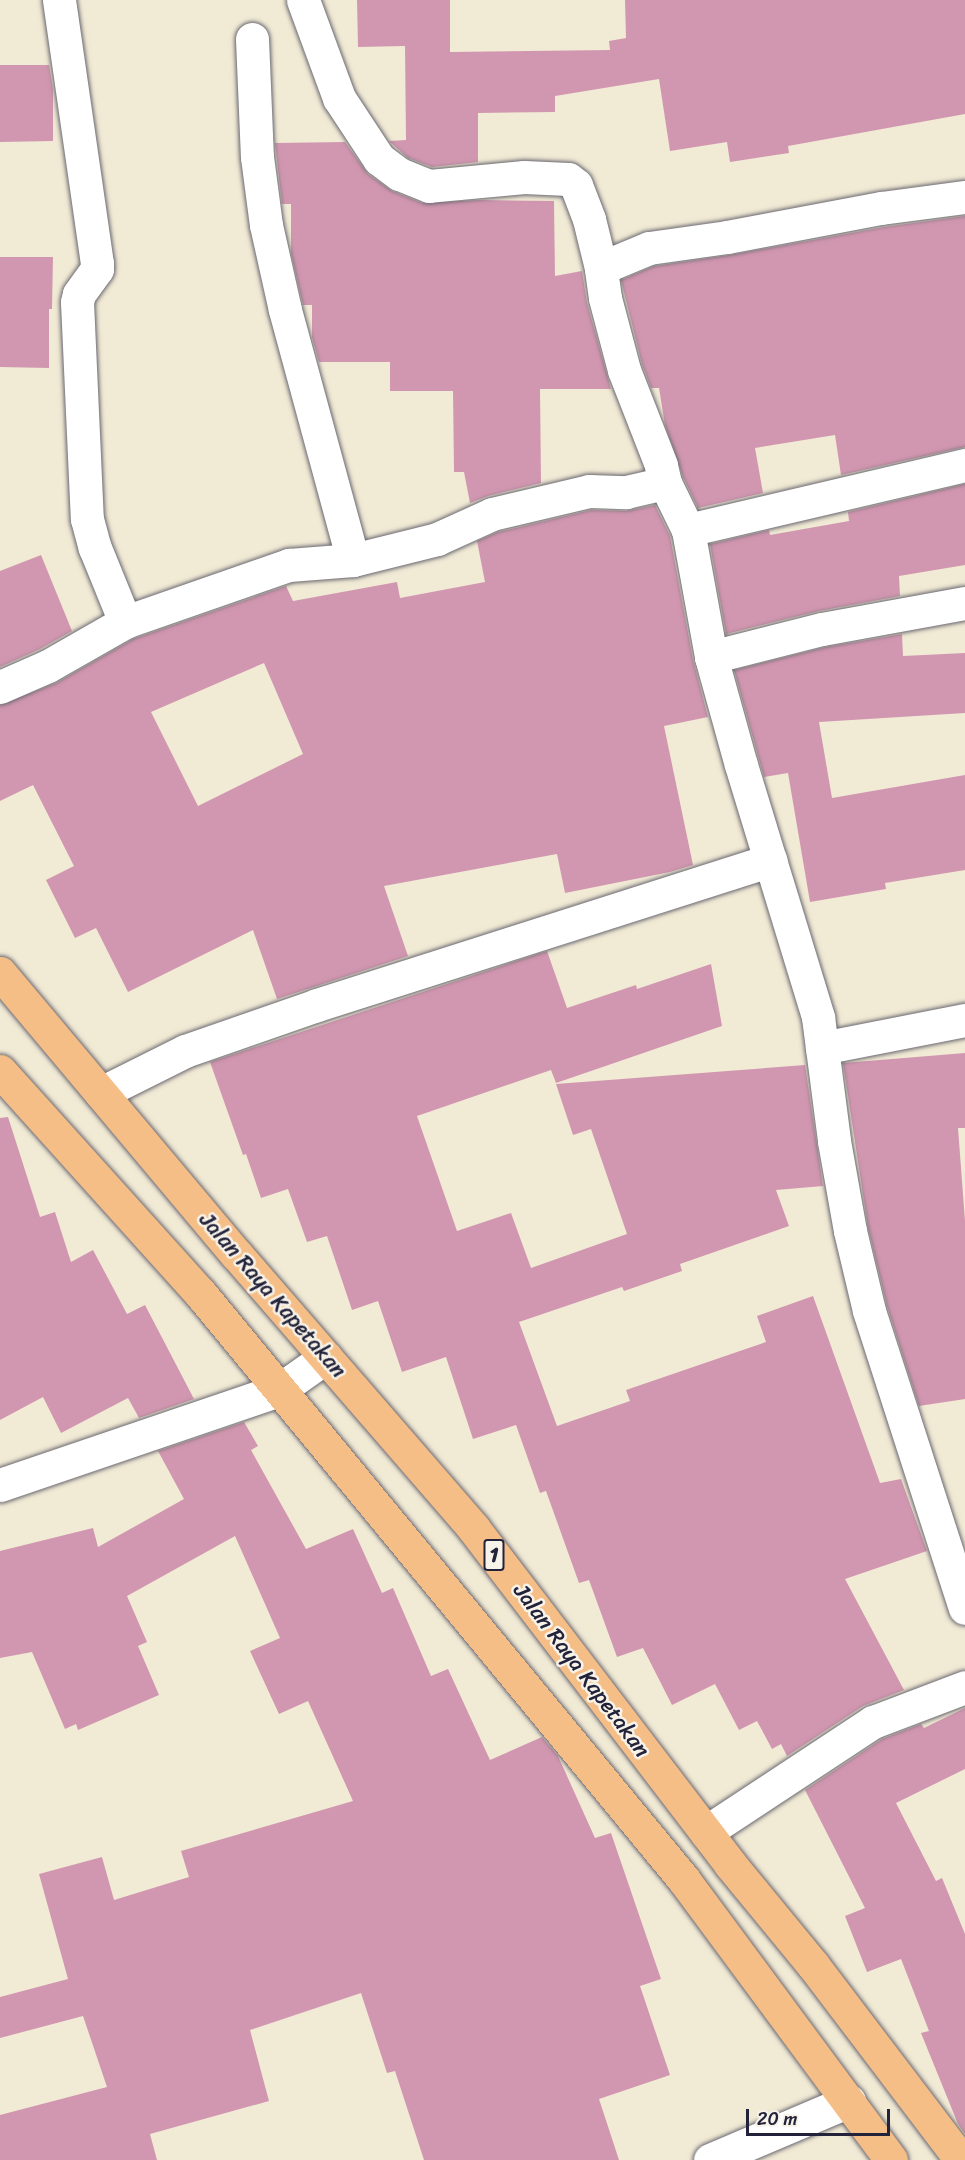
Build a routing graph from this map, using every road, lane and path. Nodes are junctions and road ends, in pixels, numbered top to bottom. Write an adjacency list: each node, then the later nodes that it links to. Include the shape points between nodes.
1 (59, 0): 11 (street, via 98,263 77,302 87,519)
2 (303, 0): 5 (street, via 339,98 379,159 399,174 429,186 524,177 568,179 581,194)
3 (252, 39): 9 (street, via 257,157 266,225 293,344)
4 (965, 197): 5 (street, via 650,248)
5 (602, 268): 7 (street, via 619,353)
6 (965, 465): 8 (street)
7 (665, 483): 8 (street); 9 (street, via 626,492 589,491 492,514 437,539)
8 (688, 530): 12 (street)
9 (353, 560): 11 (street, via 290,565)
10 (965, 603): 12 (street, via 822,629)
11 (125, 622): 13 (street, via 48,666)
12 (711, 657): 14 (street)
13 (0, 687)
14 (770, 860): 17 (street, via 818,1017); 19 (street, via 185,1051)
15 (0, 973): 19 (highway, Jalan Raya Kapetakan / 1)
16 (965, 1020): 17 (street)
17 (822, 1048): 23 (street, via 850,1231 869,1311)
18 (0, 1071): 21 (highway, via 200,1293)
19 (102, 1093): 20 (highway, Jalan Raya Kapetakan / 1)
20 (326, 1358): 21 (street); 25 (highway, Jalan Raya Kapetakan / 1, via 474,1529)
21 (279, 1390): 22 (street); 27 (highway, via 684,1880)
22 (0, 1485)
23 (965, 1608)
24 (965, 1687): 25 (street, via 873,1722)
25 (706, 1832): 26 (highway, Jalan Raya Kapetakan / 1)
26 (761, 1902): 27 (highway); 31 (highway, Jalan Raya Kapetakan / 1)
27 (717, 1928): 28 (highway)
28 (849, 2101): 29 (street); 30 (highway)
29 (710, 2160)
30 (891, 2160)
31 (961, 2160)

